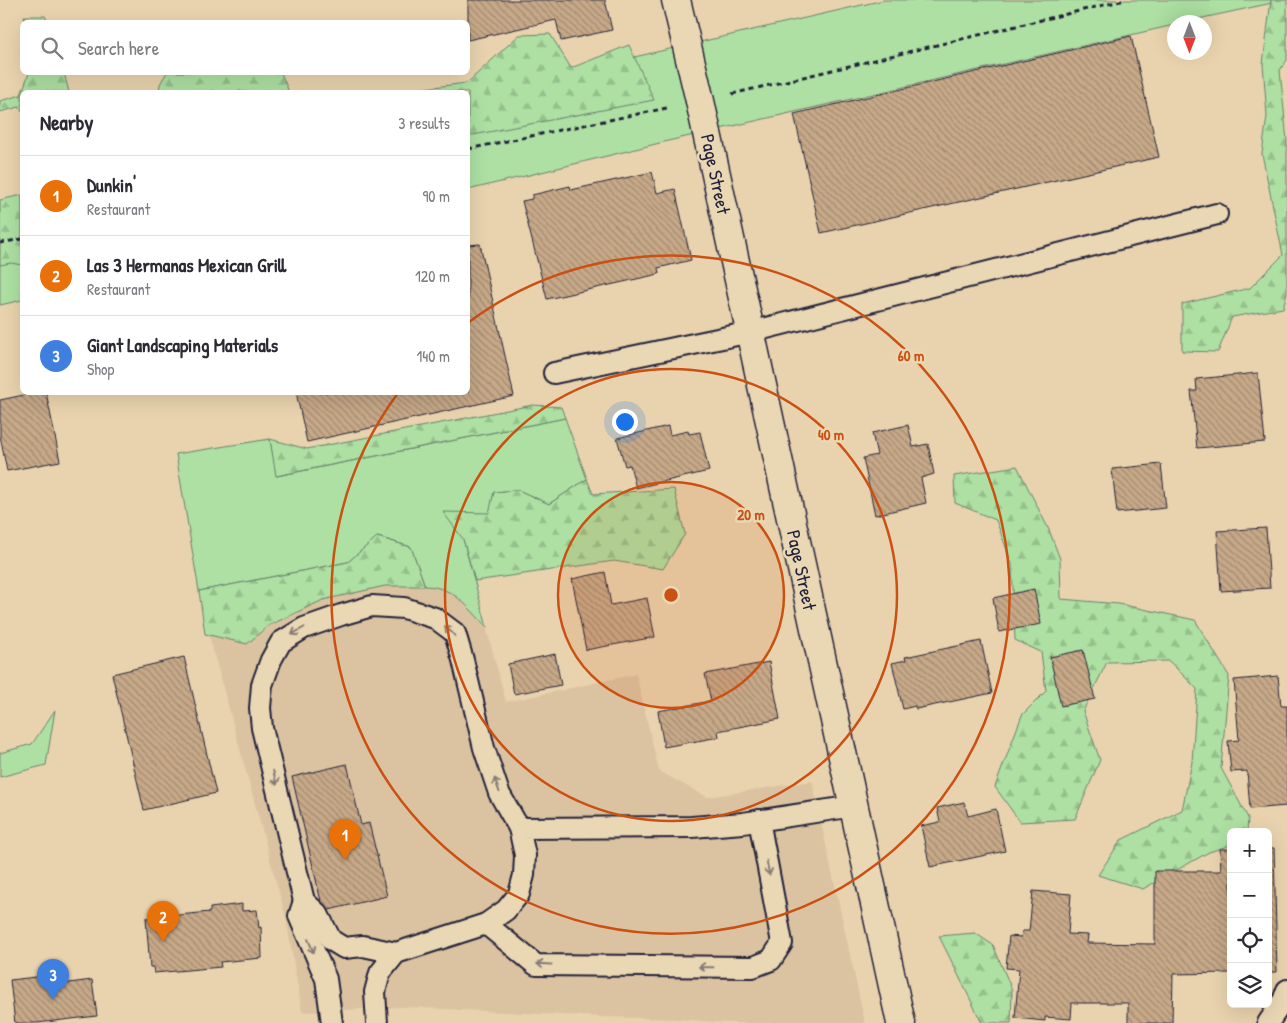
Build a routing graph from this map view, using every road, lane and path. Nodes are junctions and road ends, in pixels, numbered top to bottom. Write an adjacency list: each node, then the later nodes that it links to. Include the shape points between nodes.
1 (676, 0): 3 (street, Page Street)
2 (1125, 0): 3 (path)
3 (700, 101): 4 (path); 8 (street, Page Street)
4 (470, 149)
5 (1217, 214): 8 (lane)
6 (20, 239): 7 (path)
7 (0, 243)
8 (751, 332): 9 (lane); 10 (street, Page Street)
9 (554, 373)
10 (854, 806): 11 (lane); 19 (street, Page Street)
11 (759, 820): 12 (lane, via 692,827); 14 (lane, one-way to 14, via 782,943 771,960 753,967 536,965)
12 (519, 828): 13 (lane, one-way to 13, via 499,793 484,748 455,633 435,618 404,608 372,606 341,615 304,628 281,642 262,685 262,728); 14 (lane, via 525,855 519,894 506,910)
13 (304, 901): 15 (lane, via 318,914 331,940 344,948 363,946); 17 (lane, one-way to 17, via 299,916 326,979)
14 (486, 924): 15 (lane)
15 (396, 953): 18 (lane, via 380,974 375,992)
16 (1287, 990): 20 (lane)
17 (332, 1023)
18 (376, 1023)
19 (901, 1023)
20 (1268, 1023)

